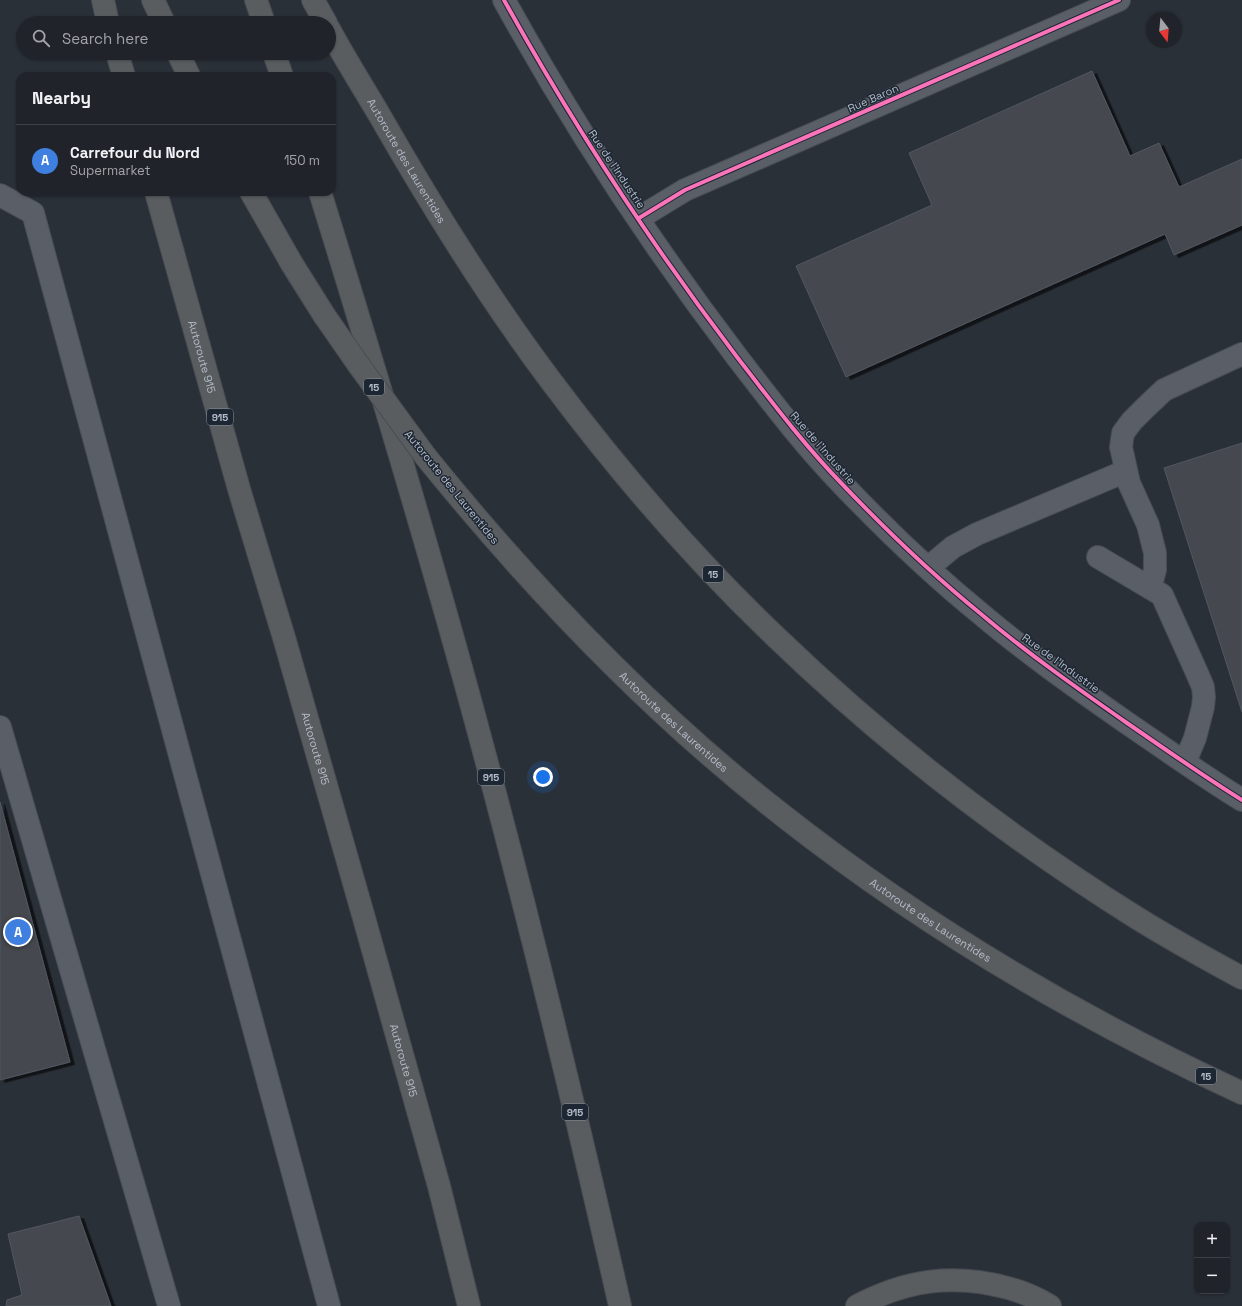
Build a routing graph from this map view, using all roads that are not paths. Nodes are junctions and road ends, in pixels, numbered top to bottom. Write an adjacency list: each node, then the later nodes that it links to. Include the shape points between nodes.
1 (103, 0): 7 (highway)
2 (153, 0): 8 (highway)
3 (256, 0): 9 (highway)
4 (313, 0): 10 (highway)
5 (504, 0): 22 (street, Rue de l'Industrie, via 578,127)
6 (1119, 0): 22 (street, Rue Baron, via 685,190)
7 (106, 16)
8 (161, 16)
9 (262, 16)
10 (322, 16)
11 (336, 41): 31 (highway, Autoroute des Laurentides / 15, via 454,242 535,360 645,498 752,614 899,747 1001,826 1075,878 1140,919)
12 (119, 60): 15 (highway)
13 (181, 60): 16 (highway)
14 (276, 60): 17 (highway)
15 (123, 72)
16 (187, 72)
17 (281, 72)
18 (0, 195): 34 (street, via 33,213)
19 (157, 196): 35 (highway, Autoroute 915 / 915, via 439,1186)
20 (253, 196): 32 (highway, Autoroute des Laurentides / 15, bridge, via 324,314 426,457 508,555 580,633 681,729 778,812 921,915 1042,990 1170,1059)
21 (321, 196): 36 (highway, 915, via 407,479 480,735 550,1009)
22 (639, 218): 26 (street, Rue de l'Industrie, via 698,306 769,400 841,484)
23 (1242, 354): 24 (street, via 1164,390 1132,421 1123,433 1121,447)
24 (1126, 471): 26 (street, via 977,534 953,547); 27 (street, via 1148,525 1155,553 1155,570)
25 (1098, 557): 27 (street)
26 (929, 567): 29 (street, Rue de l'Industrie, via 1010,637)
27 (1150, 588): 29 (street, via 1162,595 1203,687 1200,721)
28 (0, 727): 33 (street)
29 (1185, 762): 30 (street, Rue de l'Industrie)
30 (1242, 800)
31 (1242, 978)
32 (1242, 1093)
33 (169, 1306)
34 (329, 1306)
35 (469, 1306)
36 (620, 1306)
37 (857, 1306): 38 (highway, via 904,1286 959,1280 1000,1286)
38 (1050, 1306)

